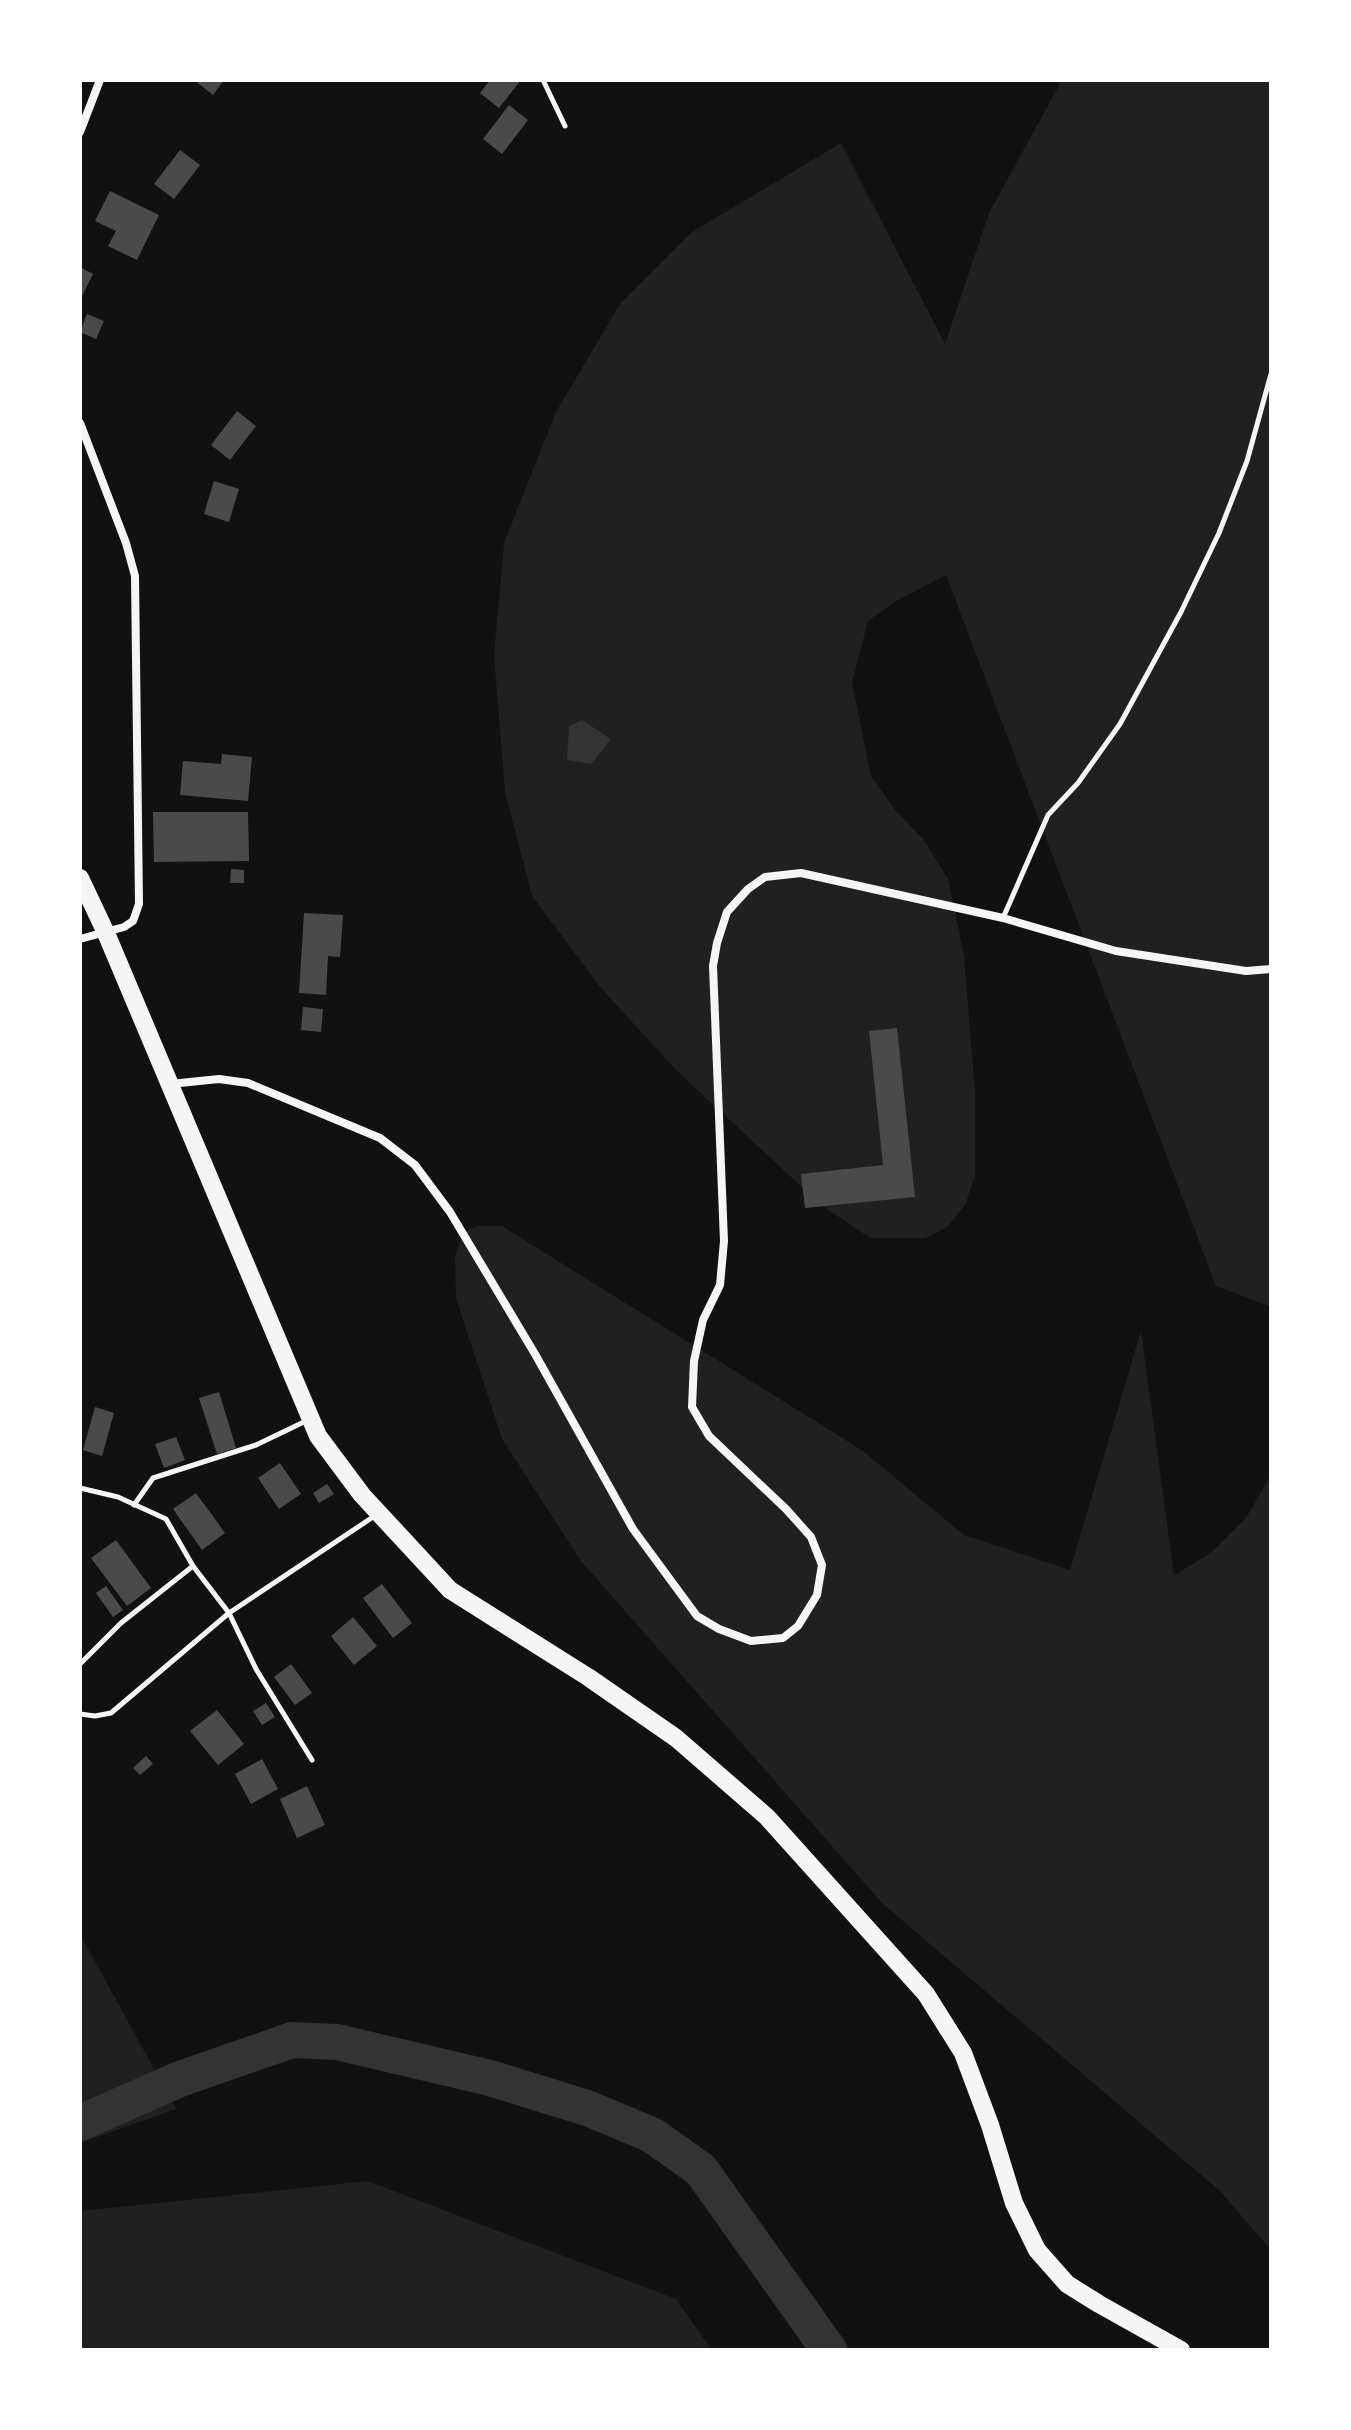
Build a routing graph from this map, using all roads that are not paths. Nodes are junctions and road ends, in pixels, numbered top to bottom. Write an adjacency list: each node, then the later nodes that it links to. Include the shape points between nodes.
1 (100, 80): 4 (street)
2 (543, 80): 3 (lane)
3 (565, 126)
4 (80, 132)
5 (1271, 374): 8 (lane, via 1247,461 1181,612 1120,724 1048,815)
6 (80, 423): 9 (street, via 135,576 139,904 133,921)
7 (80, 878): 9 (highway)
8 (1003, 918): 11 (street, via 1116,951 1246,971); 12 (street, via 801,873 765,877 748,889 727,912 717,943 713,966 724,1241 720,1285 703,1320 694,1361 692,1407 709,1436 811,1537 822,1565 817,1595 798,1626 783,1638 751,1641 697,1616 633,1529 450,1212 415,1165 380,1138 248,1083 219,1079)
9 (106, 933): 10 (street); 12 (highway)
10 (80, 939)
11 (1271, 969)
12 (169, 1084): 13 (highway)
13 (311, 1419): 15 (lane, via 256,1445 153,1478); 16 (highway, via 318,1436)
14 (80, 1488): 15 (lane)
15 (134, 1505): 17 (lane, via 166,1519)
16 (379, 1513): 18 (lane); 22 (highway, via 450,1590 676,1738 767,1817 934,2005 963,2053 1014,2203 1037,2250 1067,2284)
17 (193, 1566): 18 (lane); 19 (lane, via 121,1623)
18 (229, 1613): 20 (lane, via 111,1713); 21 (lane, via 256,1669)
19 (80, 1664)
20 (80, 1714)
21 (312, 1760)
22 (1181, 2350)

